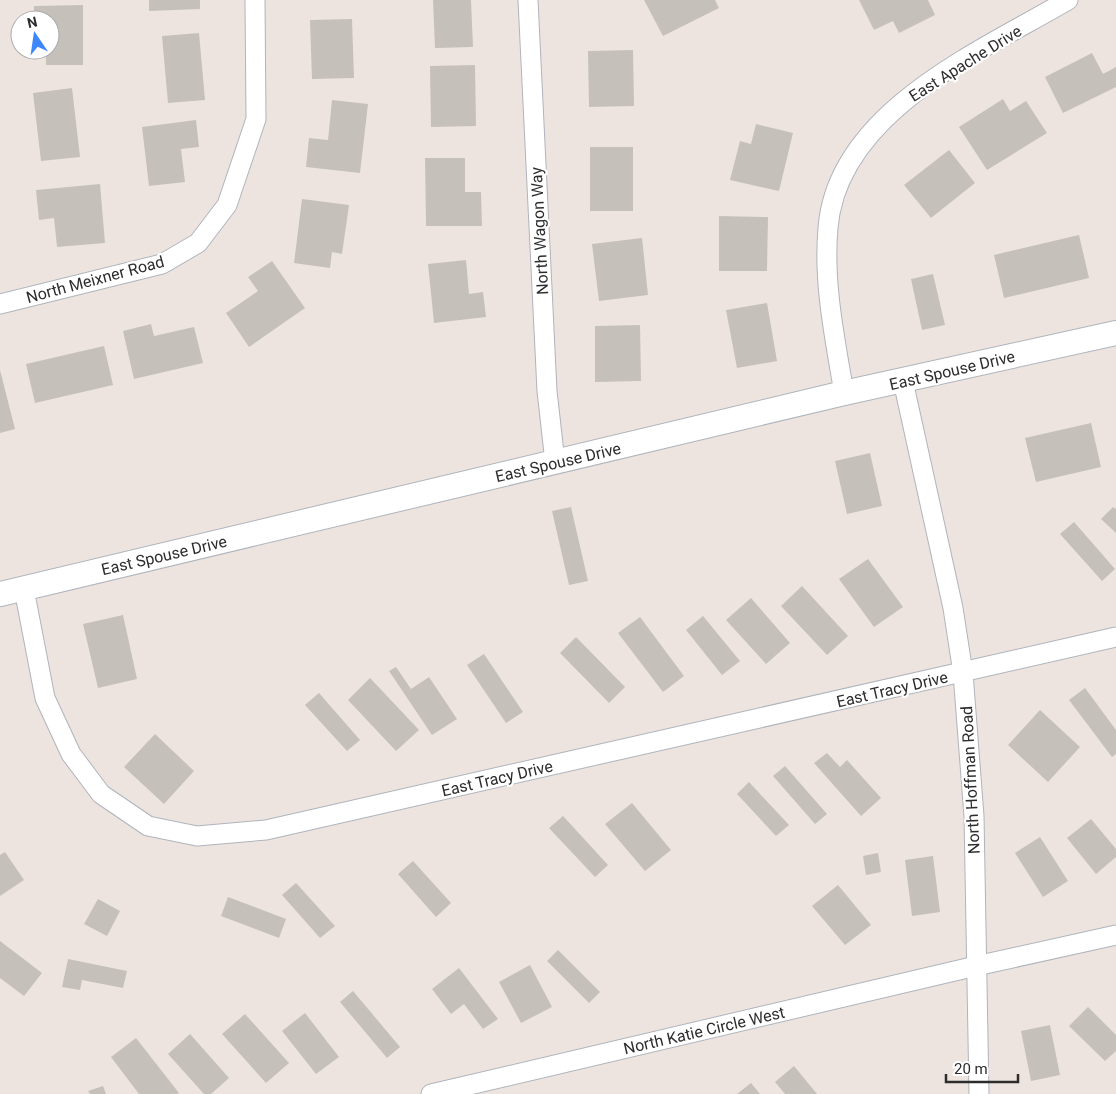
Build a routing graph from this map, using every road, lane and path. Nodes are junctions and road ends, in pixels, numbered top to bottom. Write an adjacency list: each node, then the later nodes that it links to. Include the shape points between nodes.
1 (255, 0): 4 (street, North Meixner Road, via 256,119 227,205 198,243 162,264)
2 (528, 0): 8 (street, North Wagon Way, via 547,391)
3 (1068, 0): 7 (street, East Apache Drive, via 921,86 878,124 850,160 835,194 828,227 831,317)
4 (0, 304)
5 (1116, 333): 6 (street, East Spouse Drive)
6 (903, 381): 7 (street, East Spouse Drive); 12 (street, North Hoffman Road, via 953,608)
7 (844, 393): 8 (street, East Spouse Drive)
8 (555, 462): 9 (street, East Spouse Drive)
9 (24, 589): 10 (street, East Spouse Drive); 12 (street, East Tracy Drive, via 45,698 71,754 101,794 148,826 197,836 266,830)
10 (0, 594)
11 (1116, 637): 12 (street, East Tracy Drive)
12 (963, 673): 14 (street, North Hoffman Road, via 974,816)
13 (1116, 935): 14 (street, North Katie Circle West)
14 (976, 966): 15 (street, North Katie Circle West); 16 (street, North Hoffman Road)
15 (431, 1094)
16 (979, 1094)

